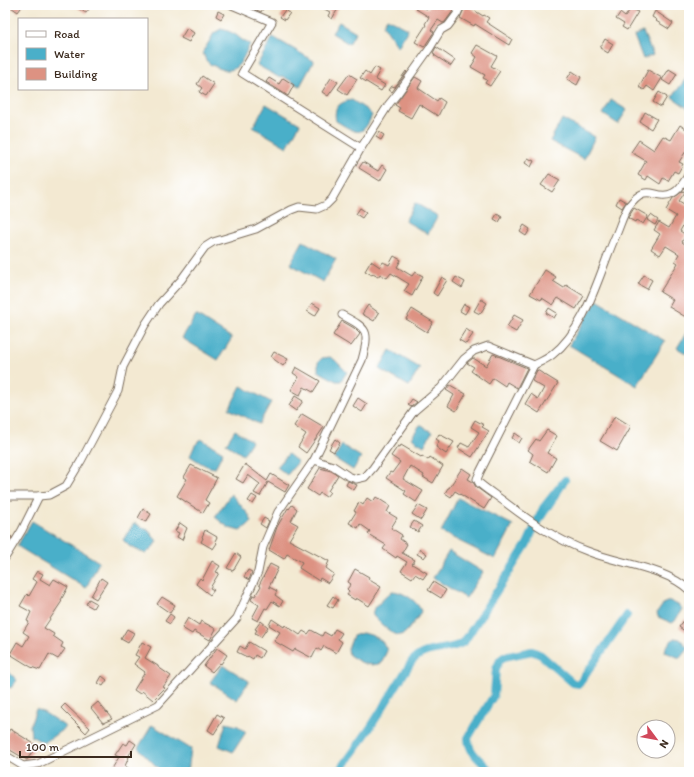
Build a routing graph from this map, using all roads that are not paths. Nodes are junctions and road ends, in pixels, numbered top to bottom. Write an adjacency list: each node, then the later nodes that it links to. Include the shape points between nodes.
1 (232, 5): 3 (street, via 272,22 242,72)
2 (461, 5): 3 (street, via 453,20 441,30 389,104)
3 (361, 148): 9 (street, via 326,205 317,209 291,210 256,229 213,242 205,247 145,325 123,366 118,391 66,486)
4 (689, 174): 6 (street, via 675,192 666,195 647,191 637,197 628,208 584,314 566,341 552,355)
5 (342, 315): 7 (street, via 361,326 366,332 367,342 362,360)
6 (534, 365): 7 (street, via 488,346 474,351 464,359 441,388 414,411 366,477 356,479 333,466); 11 (street, via 480,472 477,479 479,483 559,539 601,556 662,573)
7 (314, 460): 13 (street, via 278,512 263,547 258,572 237,618 158,705)
8 (5, 496): 9 (street)
9 (39, 496): 10 (street)
10 (5, 558)
11 (689, 590)
12 (5, 755): 13 (street)
13 (23, 769)

